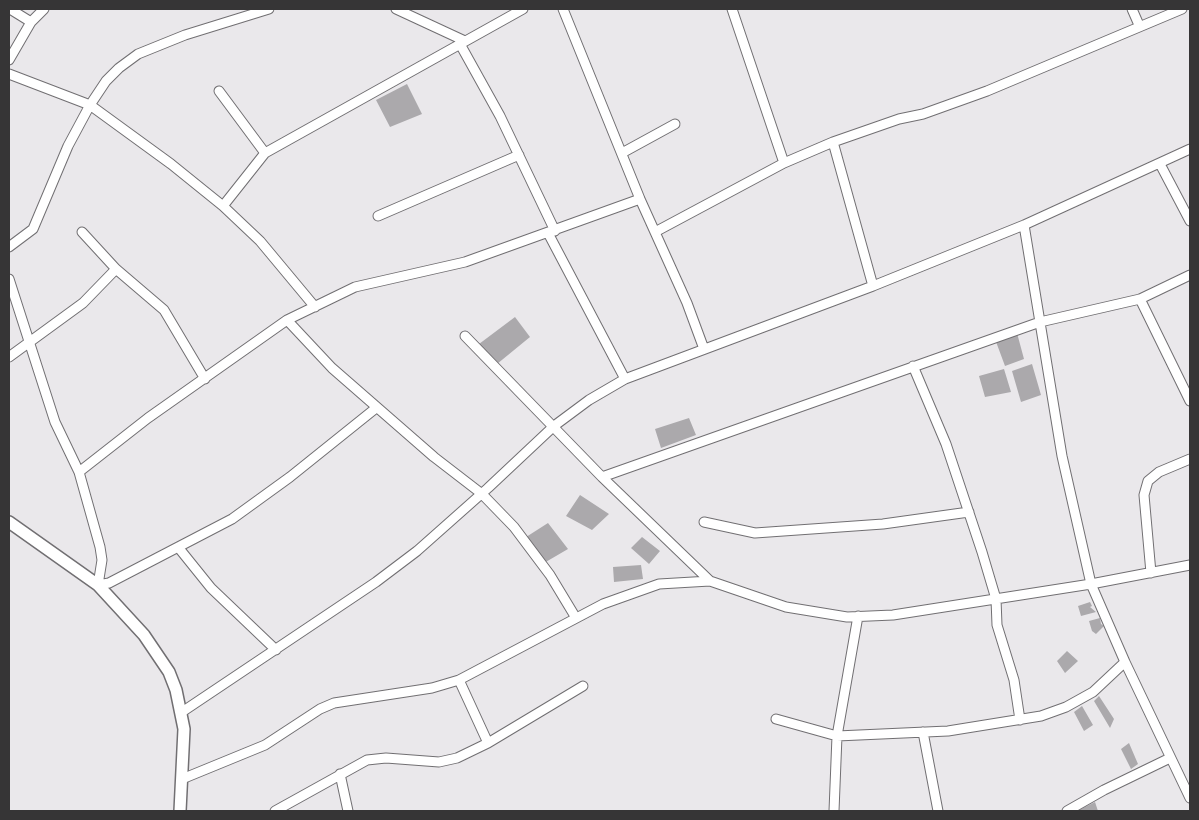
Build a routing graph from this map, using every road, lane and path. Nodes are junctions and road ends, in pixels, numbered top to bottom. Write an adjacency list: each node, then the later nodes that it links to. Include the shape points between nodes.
1 (10, 9): 10 (street)
2 (44, 9): 10 (street)
3 (269, 9): 16 (street, via 185,35 138,54 119,68)
4 (396, 9): 12 (street)
5 (523, 9): 12 (street)
6 (563, 9): 21 (street)
7 (732, 9): 23 (street)
8 (1132, 9): 11 (street)
9 (1182, 9): 11 (street)
10 (31, 22): 13 (street)
11 (1139, 25): 18 (street, via 986,91)
12 (462, 42): 20 (street); 22 (street)
13 (9, 60)
14 (9, 74): 16 (street)
15 (219, 91): 20 (street)
16 (90, 105): 26 (street); 33 (street, via 68,146 33,229)
17 (675, 124): 21 (street)
18 (833, 142): 23 (street); 37 (street)
19 (1190, 149): 24 (street)
20 (265, 153): 26 (street)
21 (622, 153): 25 (street)
22 (518, 154): 27 (street); 31 (street)
23 (784, 163): 32 (street)
24 (1160, 164): 28 (street); 29 (street)
25 (640, 199): 31 (street); 32 (street)
26 (223, 206): 39 (street, via 260,241)
27 (378, 216)
28 (1190, 221)
29 (1024, 225): 37 (street); 41 (street)
30 (82, 232): 34 (street)
31 (552, 232): 39 (street, via 465,262 355,287); 48 (street)
32 (655, 232): 44 (street)
33 (9, 247)
34 (116, 270): 43 (street, via 82,303); 47 (street, via 164,310)
35 (1190, 275): 38 (street)
36 (9, 279): 43 (street)
37 (873, 286): 44 (street)
38 (1140, 299): 41 (street); 49 (street)
39 (315, 306): 40 (street)
40 (287, 320): 47 (street); 50 (street)
41 (1040, 322): 46 (street); 63 (street, via 1062,456)
42 (465, 336): 51 (street)
43 (28, 344): 45 (street); 53 (street, via 55,422)
44 (704, 349): 48 (street)
45 (9, 357)
46 (913, 366): 54 (street); 56 (street, via 946,444)
47 (205, 379): 53 (street)
48 (624, 379): 51 (street)
49 (1190, 402)
50 (376, 408): 55 (street); 59 (street, via 232,519)
51 (554, 426): 54 (street); 55 (street)
52 (1190, 459): 61 (street, via 1159,472 1148,481 1144,495)
53 (79, 472): 64 (street, via 100,547 102,560)
54 (602, 478): 62 (street)
55 (482, 494): 67 (street, via 519,533); 68 (street, via 376,582)
56 (969, 512): 58 (street, via 883,524 755,533); 65 (street)
57 (9, 522): 64 (street)
58 (704, 522)
59 (178, 547): 64 (street); 68 (street, via 211,588)
60 (1190, 565): 61 (street)
61 (1151, 573): 63 (street)
62 (710, 581): 66 (street, via 786,607); 67 (street, via 642,588)
63 (1091, 584): 65 (street); 69 (street)
64 (98, 586): 72 (street, via 156,652 169,672)
65 (996, 599): 66 (street, via 893,615); 74 (street, via 997,625 1014,680)
66 (858, 616): 76 (street)
67 (576, 618): 70 (street)
68 (276, 650): 72 (street)
69 (1125, 662): 74 (street, via 1093,692 1066,707); 78 (street)
70 (458, 680): 77 (street); 80 (street, via 432,688 334,703 265,745)
71 (583, 686): 77 (street)
72 (182, 712): 80 (street, via 185,745)
73 (776, 718): 76 (street)
74 (1020, 720): 75 (street)
75 (923, 732): 76 (street); 86 (street)
76 (837, 736): 85 (street)
77 (488, 743): 79 (street, via 457,758 439,762 386,758 367,760)
78 (1170, 758): 81 (street); 87 (street)
79 (340, 774): 83 (street); 84 (street)
80 (182, 779): 82 (street)
81 (1190, 798)
82 (180, 811)
83 (275, 811)
84 (348, 811)
85 (834, 811)
86 (938, 811)
87 (1067, 811)

